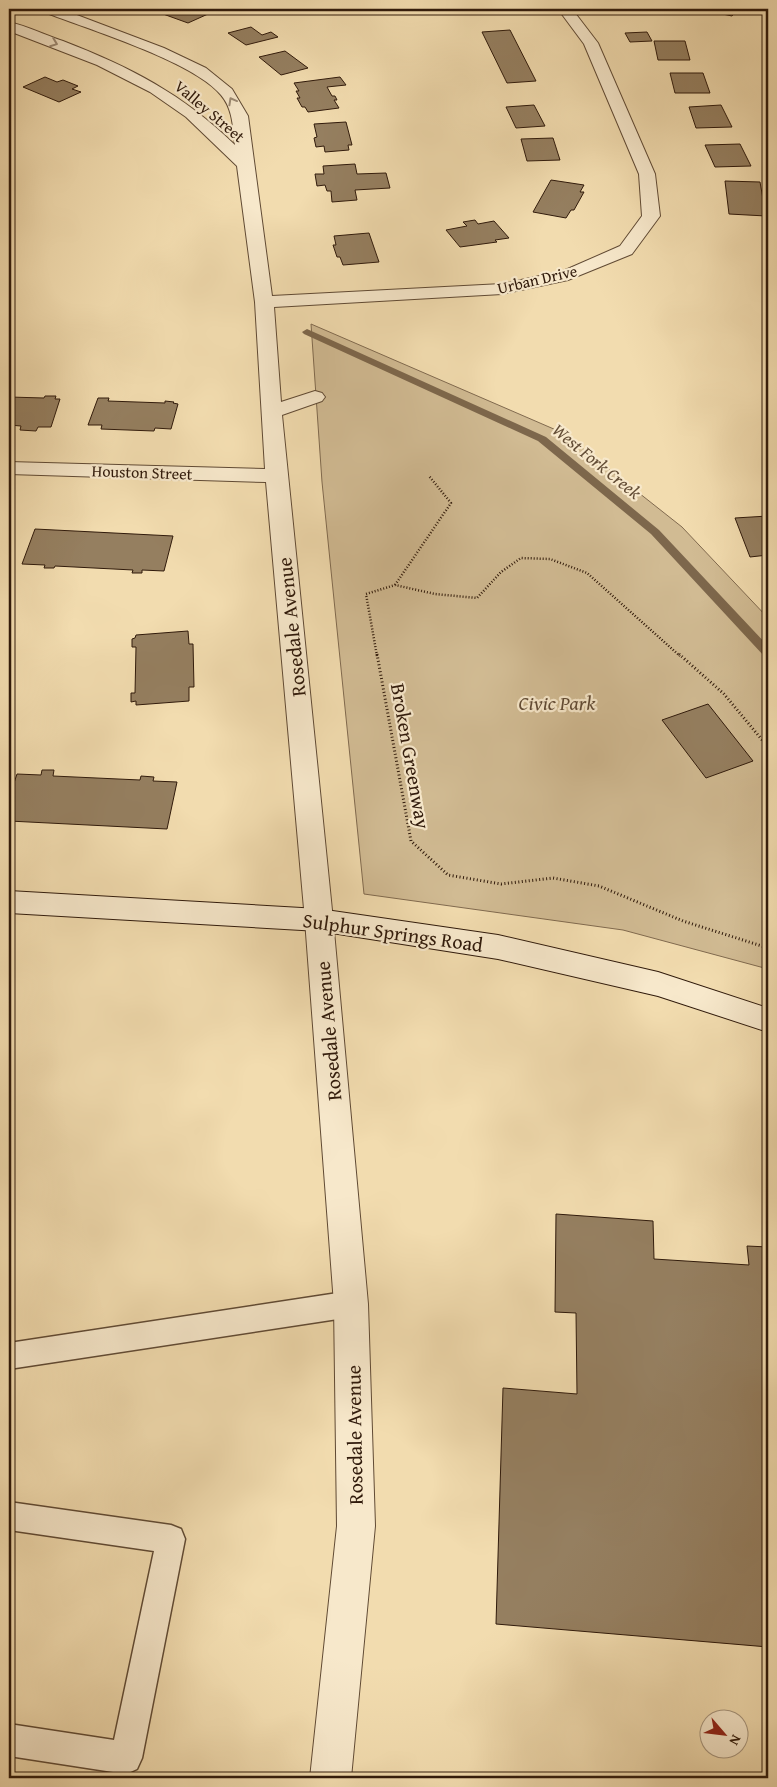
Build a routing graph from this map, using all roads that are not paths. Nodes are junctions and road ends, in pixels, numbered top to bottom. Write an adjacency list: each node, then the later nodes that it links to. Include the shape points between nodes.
1 (49, 9): 4 (street, Valley Street, one-way to 1, via 240,116 227,92 201,71 159,51)
2 (565, 9): 5 (street, Urban Drive, via 591,44 647,174 651,216 626,250 568,275 502,289)
3 (9, 26): 4 (street, Valley Street, one-way to 4, via 97,59 156,89 213,132)
4 (245, 165): 5 (street, Rosedale Avenue)
5 (264, 302): 7 (street, Rosedale Avenue)
6 (315, 397): 7 (street)
7 (272, 412): 9 (street, Rosedale Avenue)
8 (9, 468): 9 (street, Houston Street)
9 (276, 476): 11 (street, Rosedale Avenue)
10 (9, 902): 11 (street, Sulphur Springs Road)
11 (319, 920): 12 (street, Sulphur Springs Road, via 498,947 658,984); 13 (street, Rosedale Avenue)
12 (768, 1020)
13 (350, 1304): 14 (lane); 17 (street, Rosedale Avenue, via 356,1526)
14 (9, 1356)
15 (9, 1516): 16 (lane, via 171,1539 126,1758)
16 (9, 1740)
17 (331, 1778)

